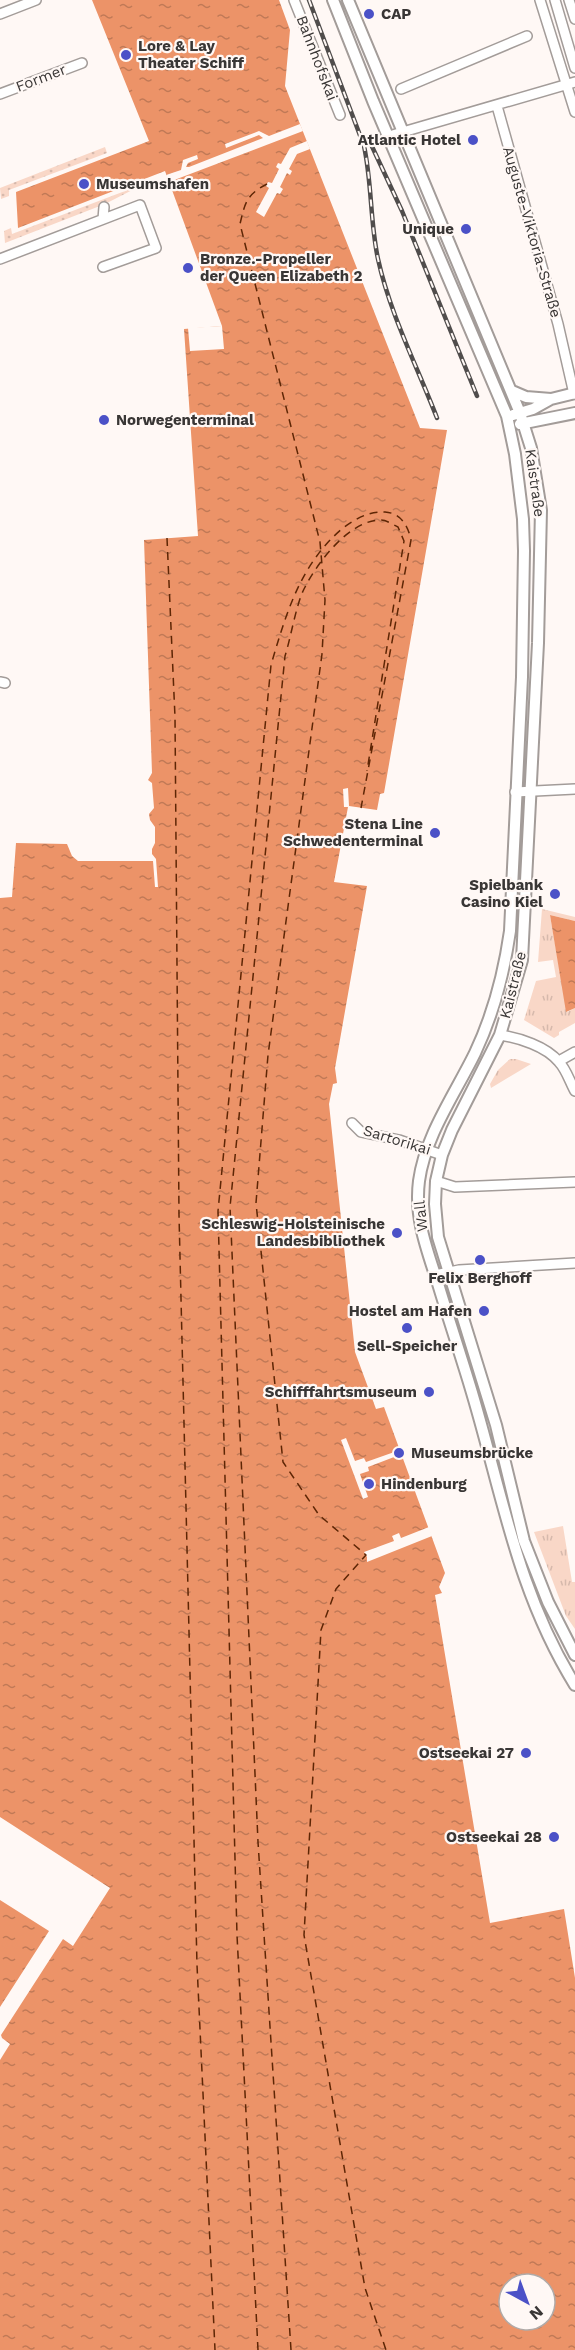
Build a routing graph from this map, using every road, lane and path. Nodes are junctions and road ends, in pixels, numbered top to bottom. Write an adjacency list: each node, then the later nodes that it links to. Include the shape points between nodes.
1 (36, 0): 8 (street)
2 (294, 0): 18 (street, Bahnhofskai)
3 (333, 0): 20 (main road, Kaistraße)
4 (348, 0): 19 (main road, Kaistraße)
5 (540, 0): 13 (street)
6 (555, 0): 12 (street)
7 (569, 0): 9 (street)
8 (0, 14)
9 (575, 19)
10 (527, 36): 14 (street)
11 (82, 63): 15 (street, Former)
12 (575, 69)
13 (571, 84): 16 (street); 17 (street)
14 (401, 88)
15 (0, 94)
16 (497, 106): 19 (street); 26 (street, Auguste-Viktoria-Straße)
17 (575, 112)
18 (340, 115)
19 (403, 131): 20 (street); 25 (main road, Kaistraße)
20 (389, 136): 30 (main road, Kaistraße)
21 (104, 207): 22 (street)
22 (103, 219): 23 (street); 24 (street, via 140,205 156,248)
23 (0, 259)
24 (103, 267)
25 (512, 391): 27 (main road, via 526,397); 28 (main road, Kaistraße)
26 (574, 394): 27 (main road)
27 (551, 399): 28 (main road)
28 (520, 413): 30 (main road); 31 (main road, Kaistraße)
29 (575, 413): 31 (main road)
30 (507, 417): 31 (main road); 33 (main road, Kaistraße, via 523,519 524,551)
31 (524, 424): 34 (main road, Kaistraße, via 541,510)
32 (575, 789): 34 (street)
33 (515, 792): 34 (street); 35 (main road, Kaistraße, via 510,931)
34 (532, 792): 36 (main road, Kaistraße, via 522,960)
35 (485, 1029): 36 (street); 41 (main road, Wall)
36 (500, 1035): 38 (street, via 520,1039); 42 (main road, Wall)
37 (575, 1052): 38 (street)
38 (559, 1061): 39 (street)
39 (575, 1091)
40 (352, 1123): 41 (street, Sartorikai, via 361,1132)
41 (427, 1149): 42 (street, Sartorikai); 47 (main road, Wall, via 418,1201 425,1247)
42 (442, 1155): 43 (main road, Wall)
43 (436, 1181): 44 (street, via 455,1187); 46 (main road, Wall, via 437,1227)
44 (575, 1182)
45 (575, 1263): 46 (street)
46 (448, 1272): 47 (street); 48 (main road, Wall)
47 (435, 1275): 49 (main road, Wall)
48 (490, 1403): 49 (street); 50 (main road, Wall, via 524,1541 548,1602)
49 (477, 1408): 51 (main road, Wall, via 527,1589)
50 (575, 1655)
51 (575, 1684)

